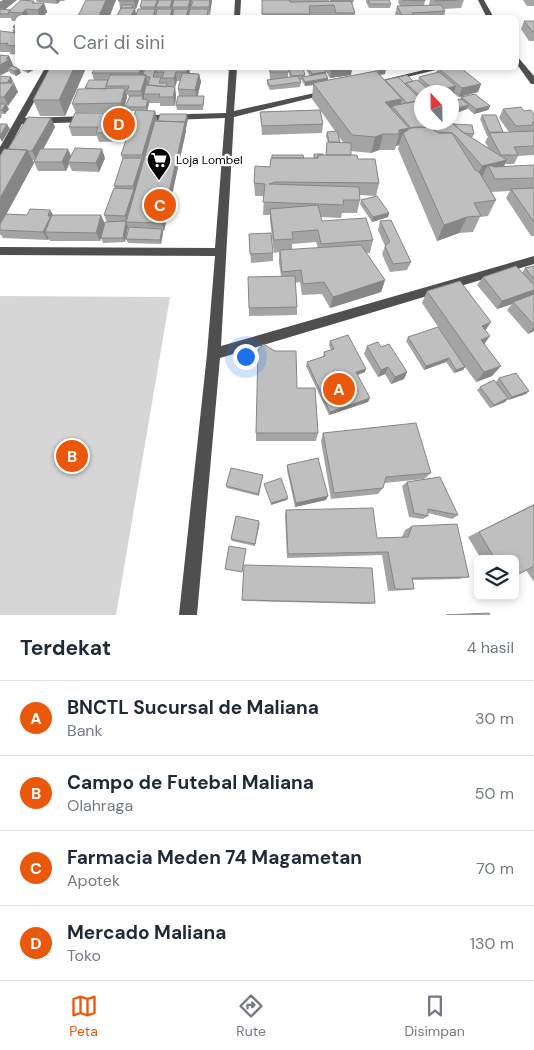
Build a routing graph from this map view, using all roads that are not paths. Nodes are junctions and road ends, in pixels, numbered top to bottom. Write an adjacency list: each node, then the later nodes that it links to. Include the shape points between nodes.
1 (238, 0): 3 (street)
2 (481, 0): 4 (street)
3 (237, 15)
4 (490, 15)
5 (519, 61): 9 (street)
6 (48, 70): 13 (street)
7 (233, 70): 12 (street)
8 (431, 70): 10 (street)
9 (534, 82)
10 (364, 85)
11 (335, 91): 12 (street)
12 (230, 115): 13 (street); 16 (street)
13 (18, 121): 14 (street)
14 (0, 155)
15 (0, 252): 16 (street)
16 (220, 252): 18 (street)
17 (534, 260): 18 (street)
18 (214, 354): 19 (street)
19 (188, 615)

